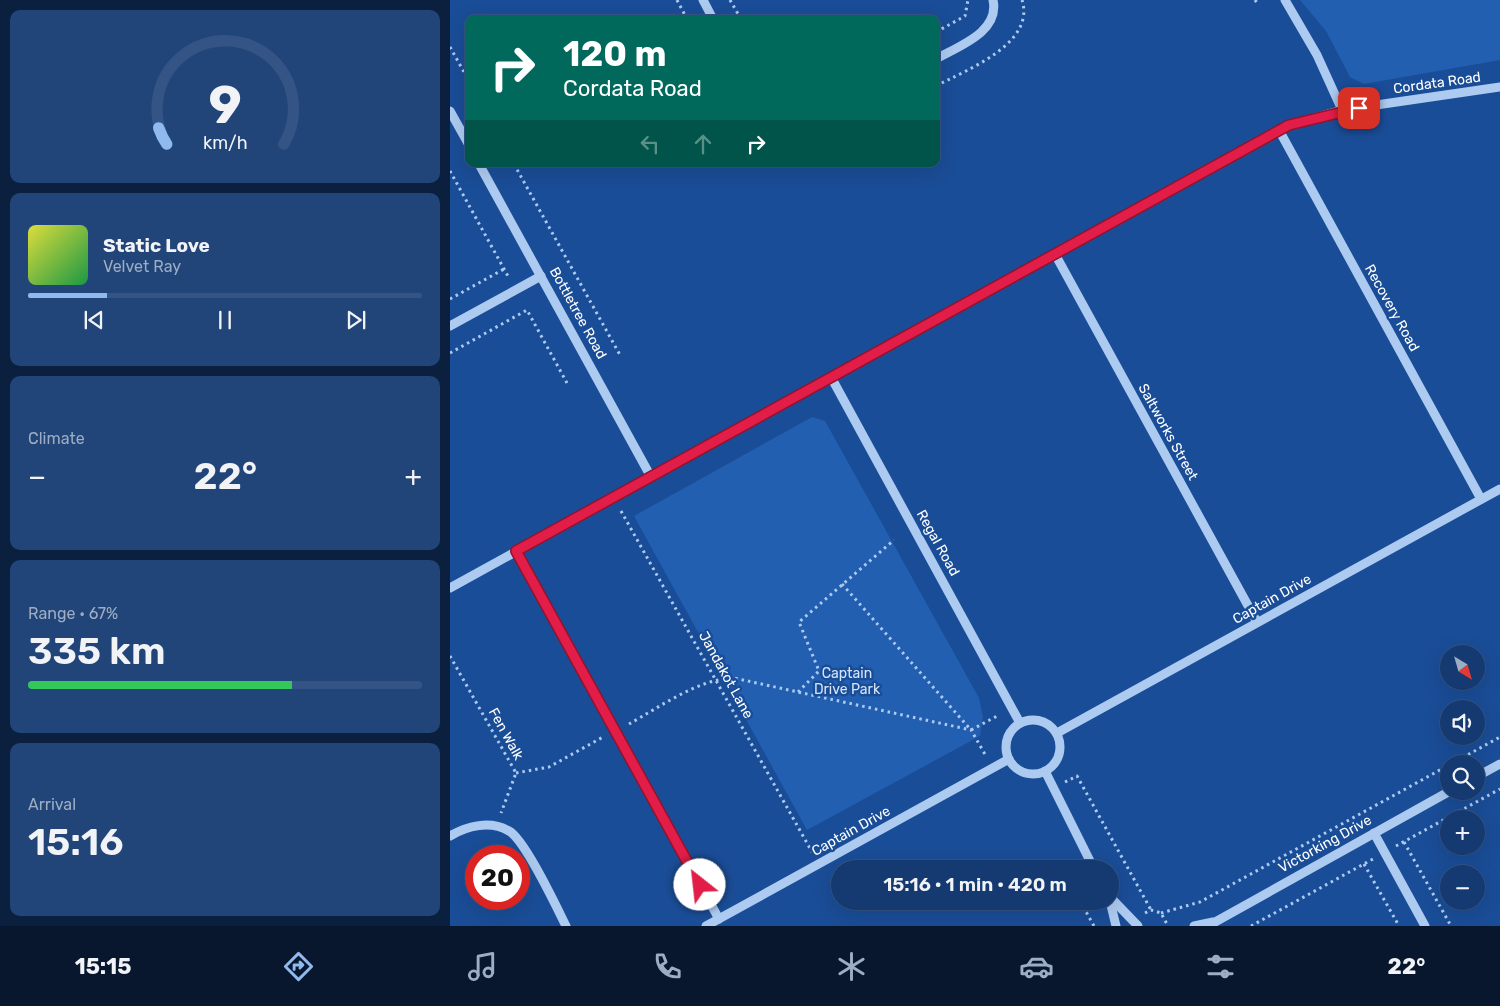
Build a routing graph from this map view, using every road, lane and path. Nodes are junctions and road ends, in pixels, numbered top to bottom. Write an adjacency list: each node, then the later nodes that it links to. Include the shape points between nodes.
1 (677, 0): 10 (path)
2 (703, 0): 11 (street)
3 (730, 0): 12 (path)
4 (968, 0): 13 (path, via 965,16)
5 (993, 0): 15 (street, via 994,14 987,27)
6 (1022, 0): 17 (path, via 1022,22 1011,42)
7 (1255, 0): 9 (path)
8 (1285, 0): 20 (street, via 1317,55)
9 (1258, 4)
10 (685, 15)
11 (711, 15)
12 (739, 15)
13 (940, 30)
14 (450, 47): 16 (path)
15 (940, 57)
16 (465, 74)
17 (940, 84)
18 (1500, 87): 20 (street, Cordata Road)
19 (450, 110): 22 (street)
20 (1342, 110): 21 (street, Cordata Road)
21 (1279, 130): 26 (street, Cordata Road); 40 (street, Recovery Road)
22 (465, 137)
23 (481, 167): 28 (street, Bottletree Road)
24 (516, 167): 34 (path)
25 (450, 171): 27 (path)
26 (1055, 254): 35 (street, Cordata Road); 45 (street, Saltworks Street)
27 (504, 269): 29 (path); 30 (path)
28 (541, 276): 29 (street); 37 (street, Bottletree Road)
29 (516, 290): 31 (path); 32 (street)
30 (450, 299)
31 (527, 310): 33 (path); 36 (path)
32 (450, 326)
33 (450, 352)
34 (620, 354)
35 (831, 378): 37 (street, Cordata Road); 49 (street, Regal Road)
36 (567, 383)
37 (651, 477): 39 (street, Cordata Road)
38 (1500, 488): 40 (street, Captain Drive)
39 (613, 497): 42 (street, Cordata Road); 47 (path, Jandakot Lane)
40 (1481, 499): 45 (street, Captain Drive)
41 (894, 540): 43 (path)
42 (516, 551): 44 (street, Cordata Road); 52 (street)
43 (842, 584): 48 (path, via 800,622 819,671); 51 (path)
44 (450, 588)
45 (1257, 622): 53 (street, Captain Drive)
46 (450, 656): 62 (path, Fen Walk)
47 (716, 681): 48 (path, via 734,678); 52 (path, via 685,693); 70 (path, Jandakot Lane)
48 (798, 693): 51 (path)
49 (1012, 708): 50 (street, Regal Road); 51 (path)
50 (1020, 723): 53 (street, via 1042,720); 56 (street, via 1009,734 1006,743)
51 (971, 730): 58 (path)
52 (615, 731): 62 (path, via 549,767); 77 (street)
53 (1057, 732): 60 (street, via 1060,755)
54 (1500, 737): 55 (path)
55 (1467, 755)
56 (1009, 759): 58 (street, Captain Drive); 60 (street, via 1014,766 1029,774)
57 (1500, 764): 61 (street)
58 (993, 768): 70 (street, Captain Drive)
59 (1440, 770): 76 (path, via 1200,902)
60 (1046, 771): 63 (street)
61 (1485, 772)
62 (516, 773): 65 (path, Fen Walk)
63 (1053, 788): 69 (street); 75 (path, via 1077,776)
64 (1440, 797): 66 (street, Victorking Drive)
65 (496, 826): 67 (street, via 480,825); 79 (street, via 510,831 523,847)
66 (1374, 833): 78 (street, Victorking Drive); 86 (street)
67 (450, 836)
68 (1404, 842): 87 (path)
69 (1089, 860)
70 (819, 864): 77 (street, Captain Drive)
71 (1364, 864): 85 (path)
72 (1119, 906): 83 (street)
73 (1085, 910): 81 (path)
74 (1112, 910): 82 (street)
75 (1151, 910)
76 (1161, 913)
77 (719, 919): 80 (street, Captain Drive)
78 (1211, 924): 84 (street, Victorking Drive)
79 (566, 926)
80 (706, 926)
81 (1094, 926)
82 (1116, 926)
83 (1138, 926)
84 (1194, 926)
85 (1399, 926)
86 (1425, 926)
87 (1451, 926)

